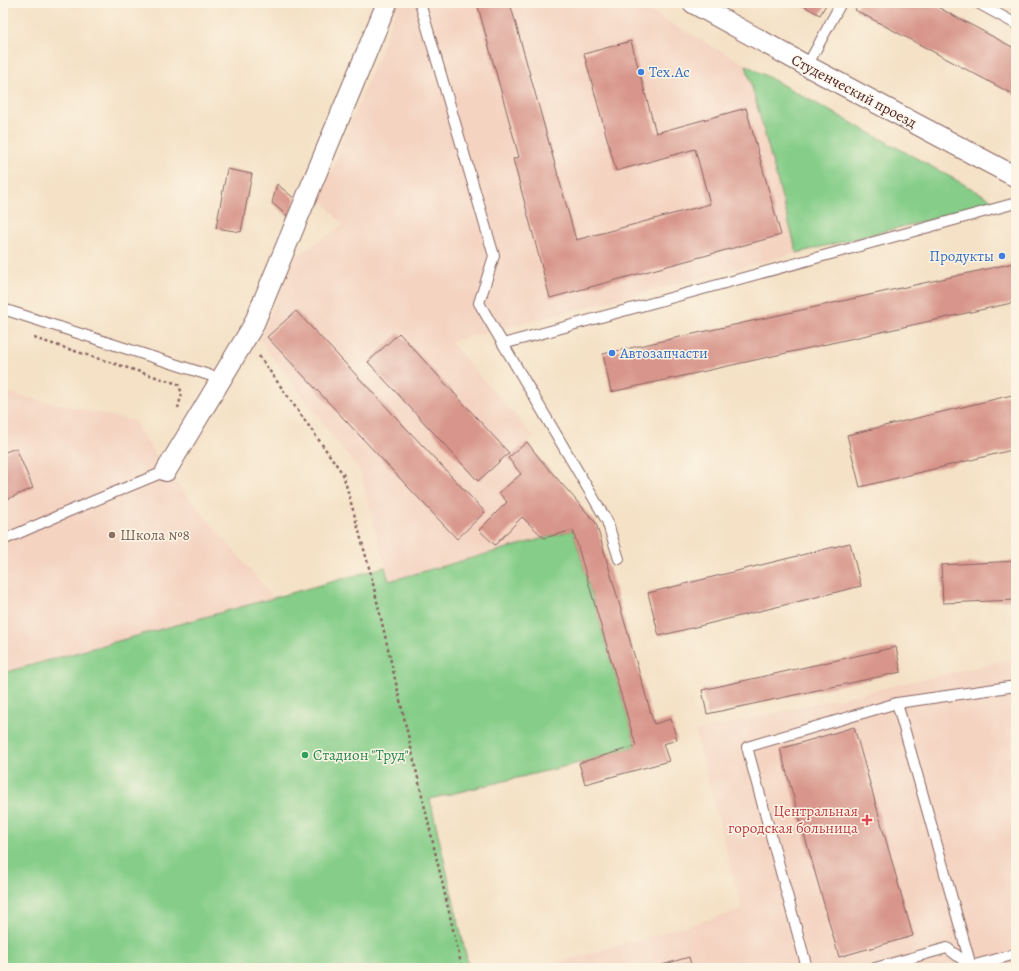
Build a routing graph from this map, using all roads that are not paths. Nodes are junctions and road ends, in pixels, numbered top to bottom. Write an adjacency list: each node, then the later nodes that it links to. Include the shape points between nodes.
1 (387, 3): 12 (street, via 256,319)
2 (420, 3): 11 (lane, via 494,256 479,303)
3 (693, 3): 7 (street, Студенческий проезд)
4 (841, 3): 7 (lane)
5 (978, 3): 6 (lane)
6 (1016, 24)
7 (807, 66): 8 (street, Студенческий проезд)
8 (1016, 177)
9 (1016, 203): 11 (lane)
10 (3, 309): 12 (lane)
11 (503, 344): 15 (lane, via 607,521)
12 (221, 379): 13 (street)
13 (166, 471): 14 (lane)
14 (3, 540)
15 (619, 559)
16 (1016, 686): 17 (lane)
17 (897, 703): 19 (lane); 20 (lane, via 747,747)
18 (1016, 954): 19 (lane)
19 (970, 967): 21 (lane, via 947,948)
20 (807, 968)
21 (875, 968)

